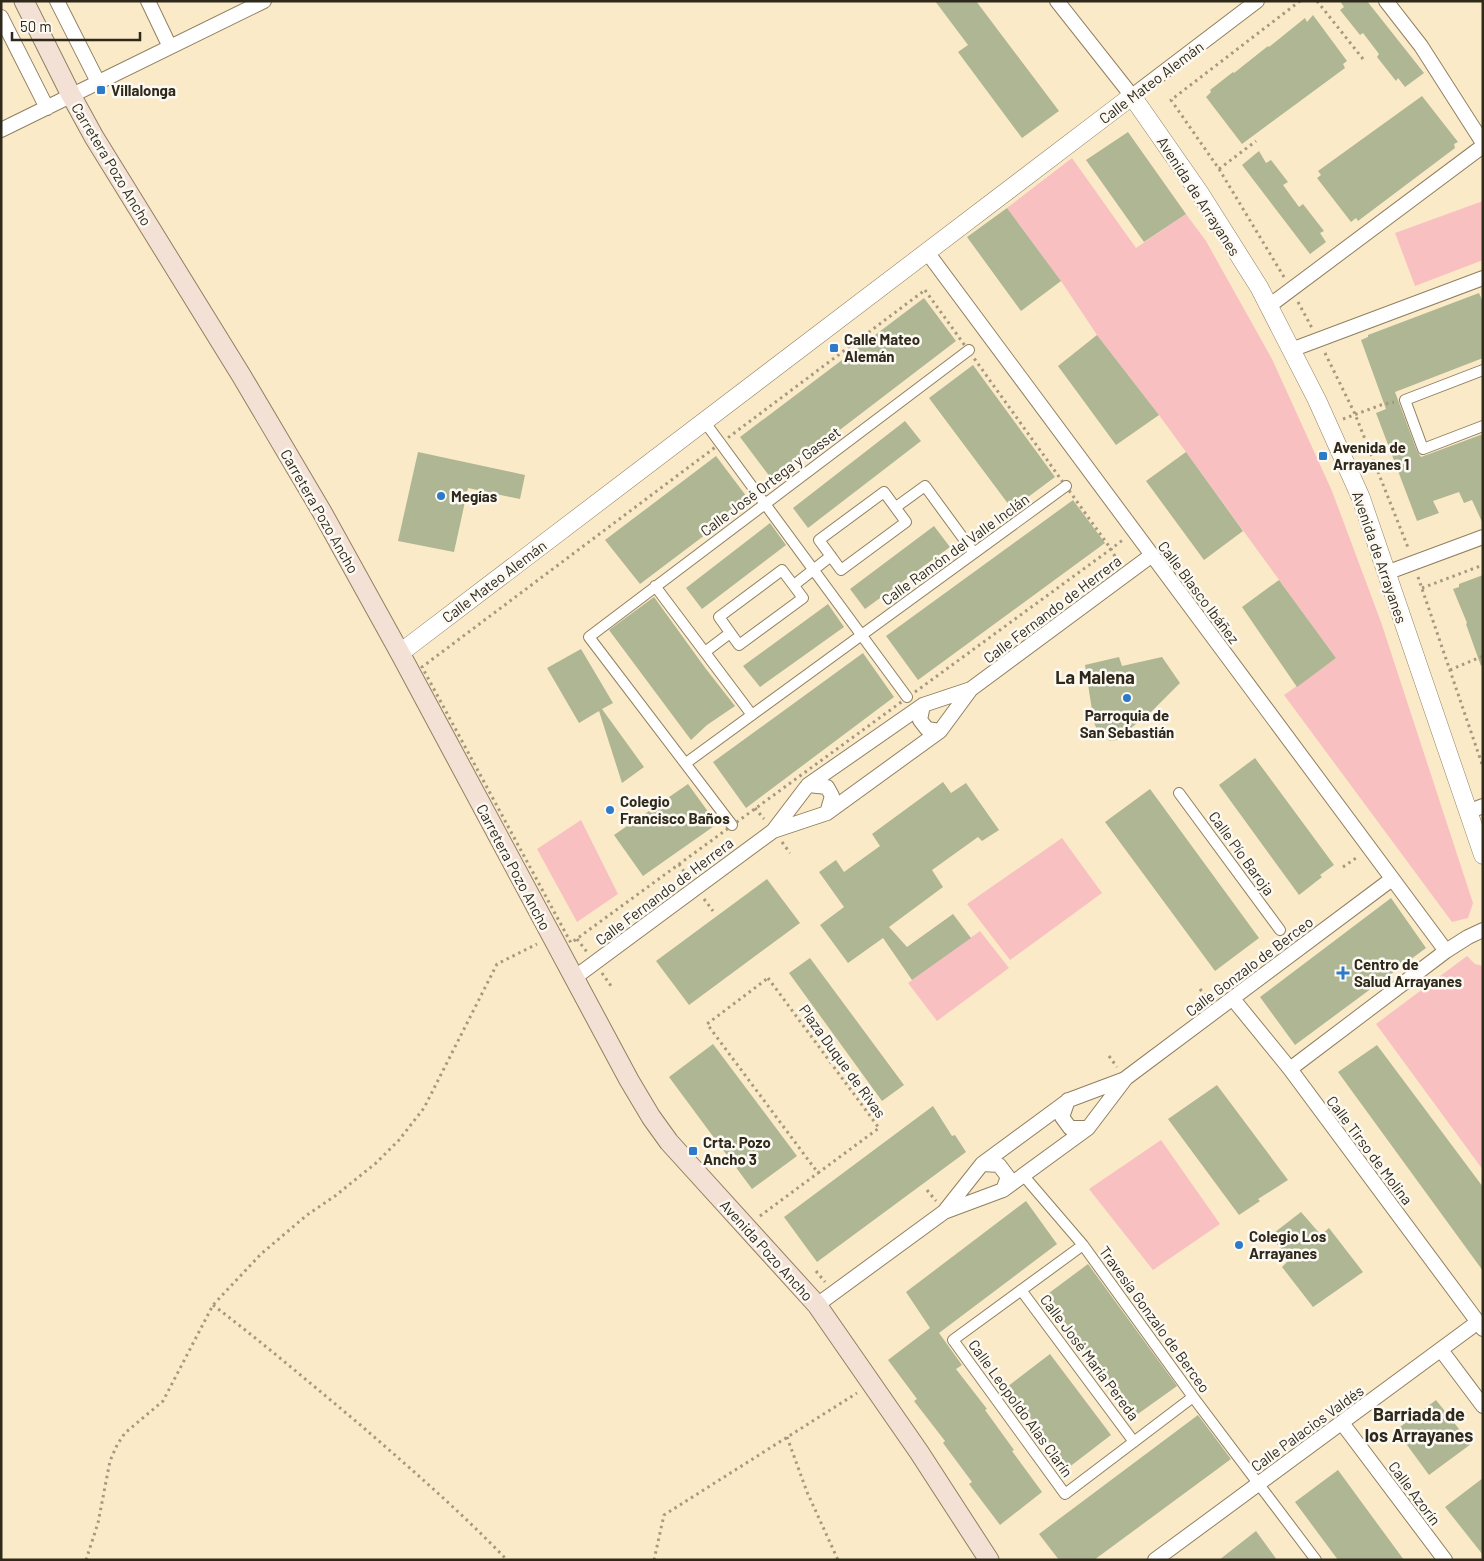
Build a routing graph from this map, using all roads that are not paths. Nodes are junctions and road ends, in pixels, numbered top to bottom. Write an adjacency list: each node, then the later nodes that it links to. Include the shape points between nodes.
1 (24, 1): 12 (main road, Carretera Pozo Ancho)
2 (57, 1): 11 (street)
3 (148, 1): 10 (street)
4 (264, 1): 8 (street)
5 (1058, 1): 13 (street)
6 (1257, 1): 13 (street, Calle Mateo Alemán)
7 (1386, 1): 16 (street, via 1421,46)
8 (239, 7): 10 (street)
9 (1, 17): 14 (street)
10 (170, 47): 11 (street)
11 (98, 82): 12 (street)
12 (71, 96): 14 (street); 39 (main road, Carretera Pozo Ancho, via 322,512)
13 (1132, 96): 17 (street, Calle Mateo Alemán); 19 (street, Avenida de Arrayanes, via 1201,195)
14 (47, 108): 15 (street)
15 (1, 130)
16 (1483, 144): 19 (street)
17 (927, 252): 23 (street, Calle Mateo Alemán); 30 (street, Calle Blasco Ibáñez)
18 (1483, 278): 21 (street)
19 (1269, 306): 21 (street, Avenida de Arrayanes)
20 (969, 350): 26 (street, Calle José Ortega y Gasset)
21 (1292, 350): 33 (street, Avenida de Arrayanes, via 1360,498)
22 (1483, 370): 24 (street, via 1405,400 1423,449)
23 (704, 421): 26 (street); 39 (street, Calle Mateo Alemán)
24 (1483, 426)
25 (1066, 486): 29 (street, Calle Ramón del Valle Inclán)
26 (765, 504): 32 (street); 35 (street, Calle José Ortega y Gasset)
27 (896, 508): 29 (street, via 925,486); 31 (street, via 906,522 841,570); 31 (street, via 884,492 819,540)
28 (1483, 537): 33 (street)
29 (974, 553): 37 (street, Calle Ramón del Valle Inclán)
30 (1152, 555): 40 (street, Calle Fernando de Herrera); 53 (street, Calle Blasco Ibáñez)
31 (831, 556): 32 (street)
32 (814, 570): 34 (street); 37 (street)
33 (1386, 573): 48 (street, Avenida de Arrayanes)
34 (794, 585): 36 (street, via 803,598 740,645); 36 (street, via 782,570 718,617)
35 (655, 586): 38 (street); 45 (street, Calle José Ortega y Gasset, via 589,636)
36 (730, 633): 38 (street)
37 (862, 635): 41 (street); 43 (street, Calle Ramón del Valle Inclán)
38 (705, 652): 43 (street)
39 (400, 653): 56 (main road, Carretera Pozo Ancho)
40 (971, 689): 42 (street, Calle Fernando de Herrera); 44 (street, Calle Fernando de Herrera)
41 (908, 697)
42 (923, 705): 44 (street, via 920,720 927,729); 46 (street, Calle Fernando de Herrera)
43 (752, 715): 45 (street, Calle Ramón del Valle Inclán)
44 (940, 731): 49 (street, Calle Fernando de Herrera)
45 (686, 764): 50 (street)
46 (808, 786): 49 (street, via 827,787 832,796); 51 (street, Calle Fernando de Herrera)
47 (1179, 793): 54 (street, Calle Pío Baroja)
48 (1475, 809): 52 (street, Avenida de Arrayanes)
49 (827, 813): 51 (street, Calle Fernando de Herrera)
50 (732, 825)
51 (773, 831): 58 (street, Calle Fernando de Herrera)
52 (1483, 855)
53 (1392, 880): 57 (street, Calle Blasco Ibáñez); 59 (street, Calle Gonzalo de Berceo)
54 (1280, 930)
55 (1483, 930): 57 (street)
56 (551, 937): 58 (main road, Avenida Pozo Ancho)
57 (1446, 951): 60 (street)
58 (574, 978): 70 (main road, Avenida Pozo Ancho, via 629,1080 669,1142)
59 (1233, 999): 60 (street, Calle Tirso de Molina); 61 (street, Calle Gonzalo de Berceo)
60 (1290, 1069): 71 (street, Calle Tirso de Molina)
61 (1126, 1078): 62 (street, Calle Gonzalo de Berceo); 63 (street, Calle Gonzalo de Berceo)
62 (1068, 1100): 63 (street, via 1062,1117 1070,1128); 64 (street, Calle Gonzalo de Berceo)
63 (1088, 1128): 65 (street, Calle Gonzalo de Berceo)
64 (982, 1164): 66 (street, via 999,1166 1008,1177); 67 (street, Calle Gonzalo de Berceo)
65 (1023, 1175): 66 (street, Calle Gonzalo de Berceo); 68 (street, Travesía Gonzalo de Berceo)
66 (1003, 1190): 67 (street, Calle Gonzalo de Berceo)
67 (944, 1212): 70 (street, Calle Gonzalo de Berceo)
68 (1083, 1245): 69 (street); 73 (street, Travesía Gonzalo de Berceo)
69 (1021, 1290): 76 (street, Calle José María Pereda); 76 (street, Calle Leopoldo Alas Clarín, via 953,1340 1065,1494)
70 (816, 1305): 78 (main road, Avenida Pozo Ancho, via 919,1452)
71 (1480, 1326): 72 (street, Calle Palacios Valdés)
72 (1441, 1350): 74 (street); 75 (street, Calle Palacios Valdés)
73 (1193, 1397): 76 (street); 77 (street, Travesía Gonzalo de Berceo)
74 (1483, 1406)
75 (1342, 1423): 77 (street, Calle Palacios Valdés); 81 (street, Calle Azorín)
76 (1134, 1442)
77 (1259, 1483): 79 (street, Calle Palacios Valdés); 80 (street, Travesía Gonzalo de Berceo)
78 (989, 1560)
79 (1155, 1560)
80 (1316, 1560)
81 (1444, 1560)

